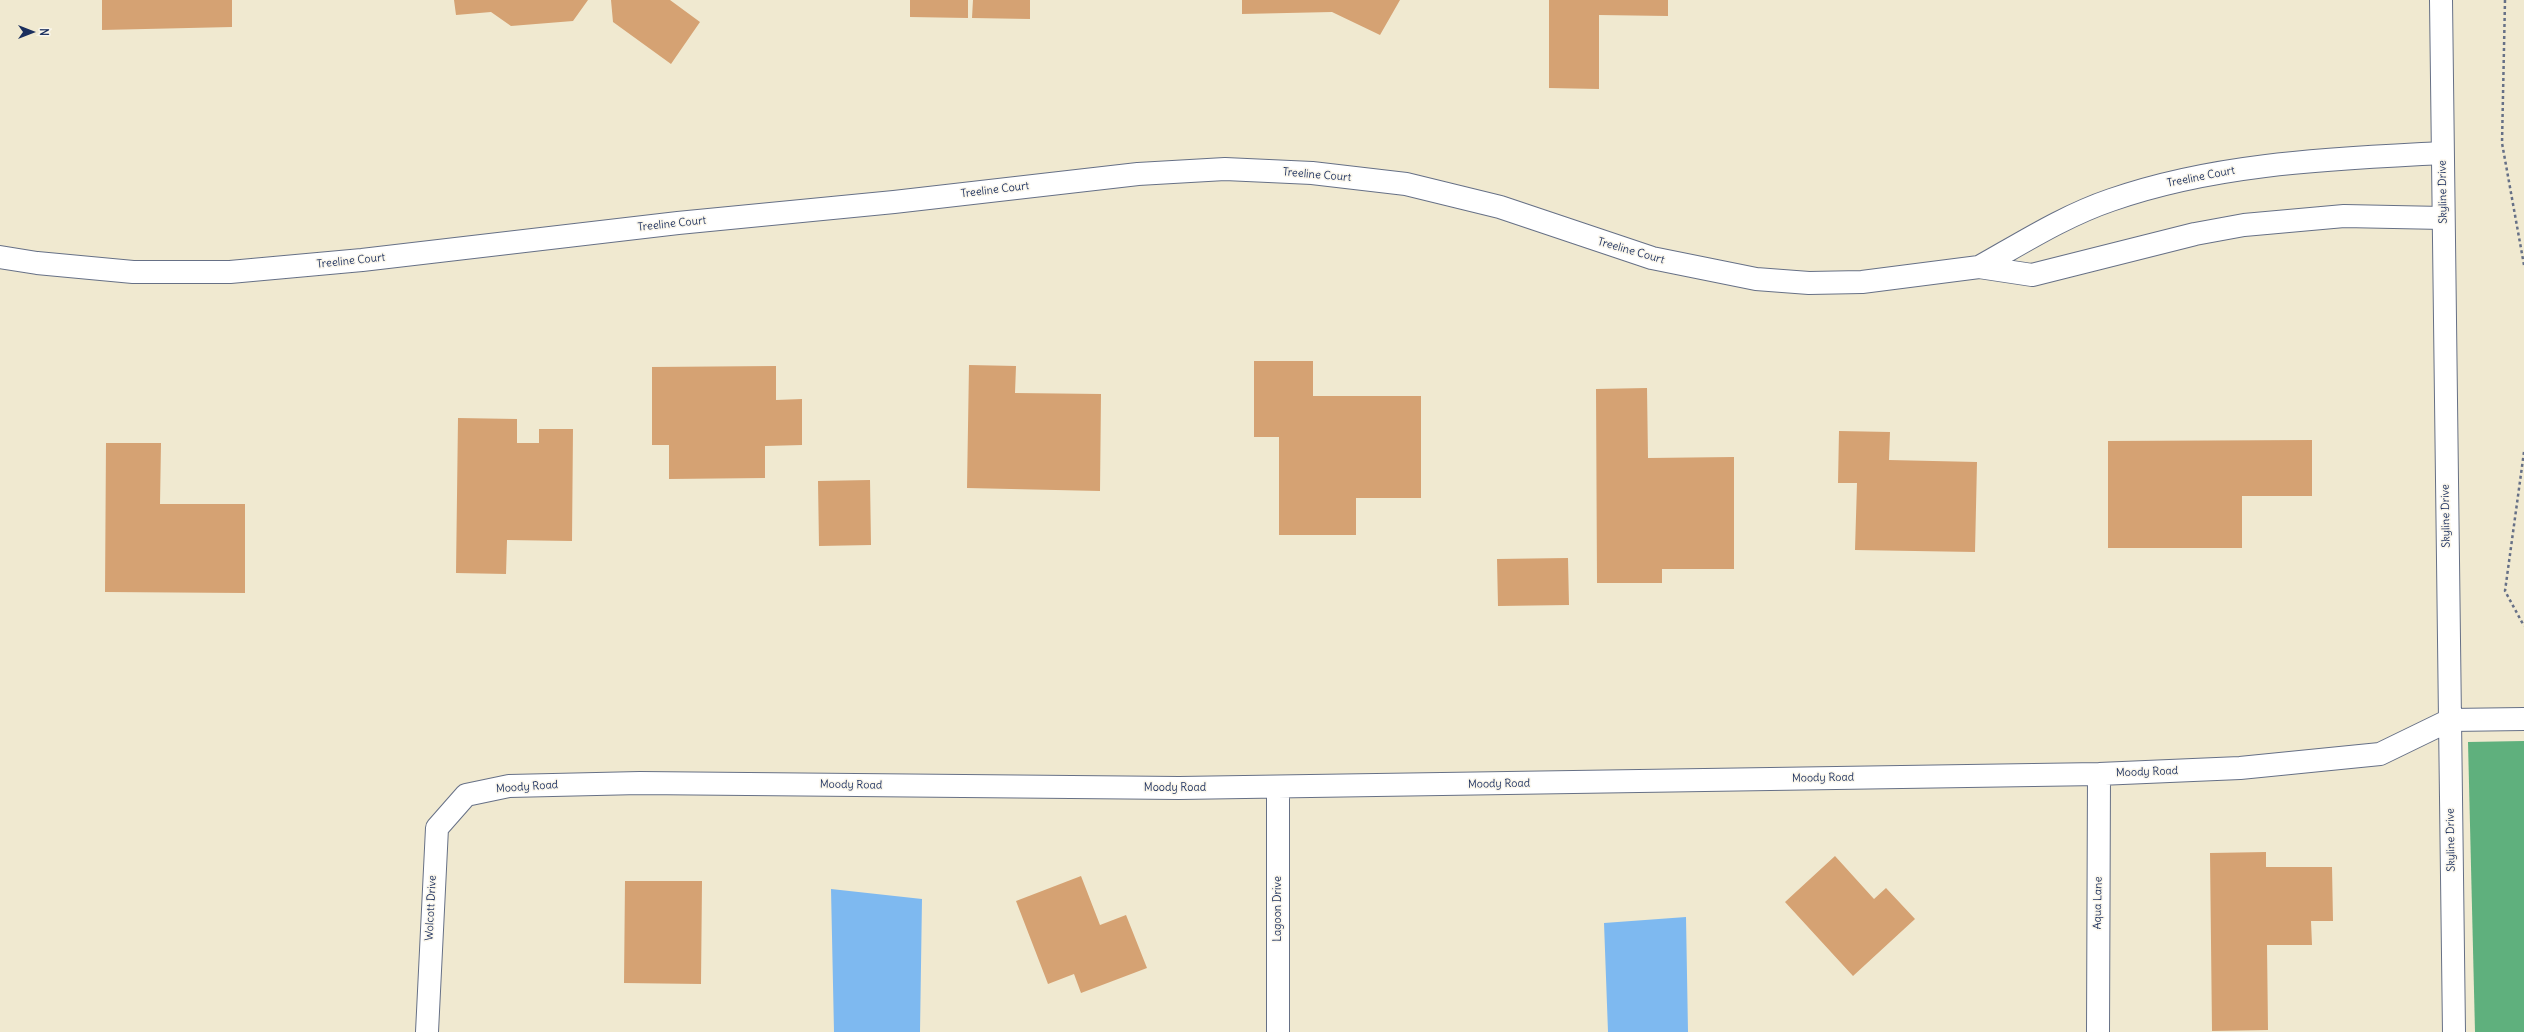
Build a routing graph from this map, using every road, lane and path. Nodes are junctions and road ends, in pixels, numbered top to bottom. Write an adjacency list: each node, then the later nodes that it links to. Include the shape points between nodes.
1 (2441, 0): 3 (street, Skyline Drive)
2 (2505, 0): 6 (path, via 2502,143)
3 (2442, 153): 4 (street, Skyline Drive); 7 (street, Treeline Court, via 2329,159 2224,171 2166,183 2110,200 2056,223)
4 (2443, 218): 7 (street, Treeline Court, via 2344,216 2244,225 2195,234 2032,275); 11 (street, Skyline Drive)
5 (0, 257): 7 (street, Treeline Court, via 133,272 230,272 362,260 1138,174 1225,169 1312,173 1419,187 1500,207 1652,258 1756,279 1809,283 1862,282)
6 (2524, 265)
7 (1979, 267)
8 (2524, 452): 9 (path, via 2505,591)
9 (2524, 626)
10 (2524, 719): 11 (street, Moody Road)
11 (2450, 720): 12 (street, Moody Road, via 2380,754 2240,768); 18 (street, Skyline Drive)
12 (2100, 774): 13 (street, Moody Road); 17 (street, Aqua Lane)
13 (1278, 787): 14 (street, Moody Road, via 640,783 509,786); 16 (street, Lagoon Drive)
14 (466, 795): 15 (street, Wolcott Drive, via 436,828)
15 (427, 1032)
16 (1278, 1032)
17 (2098, 1032)
18 (2454, 1032)

